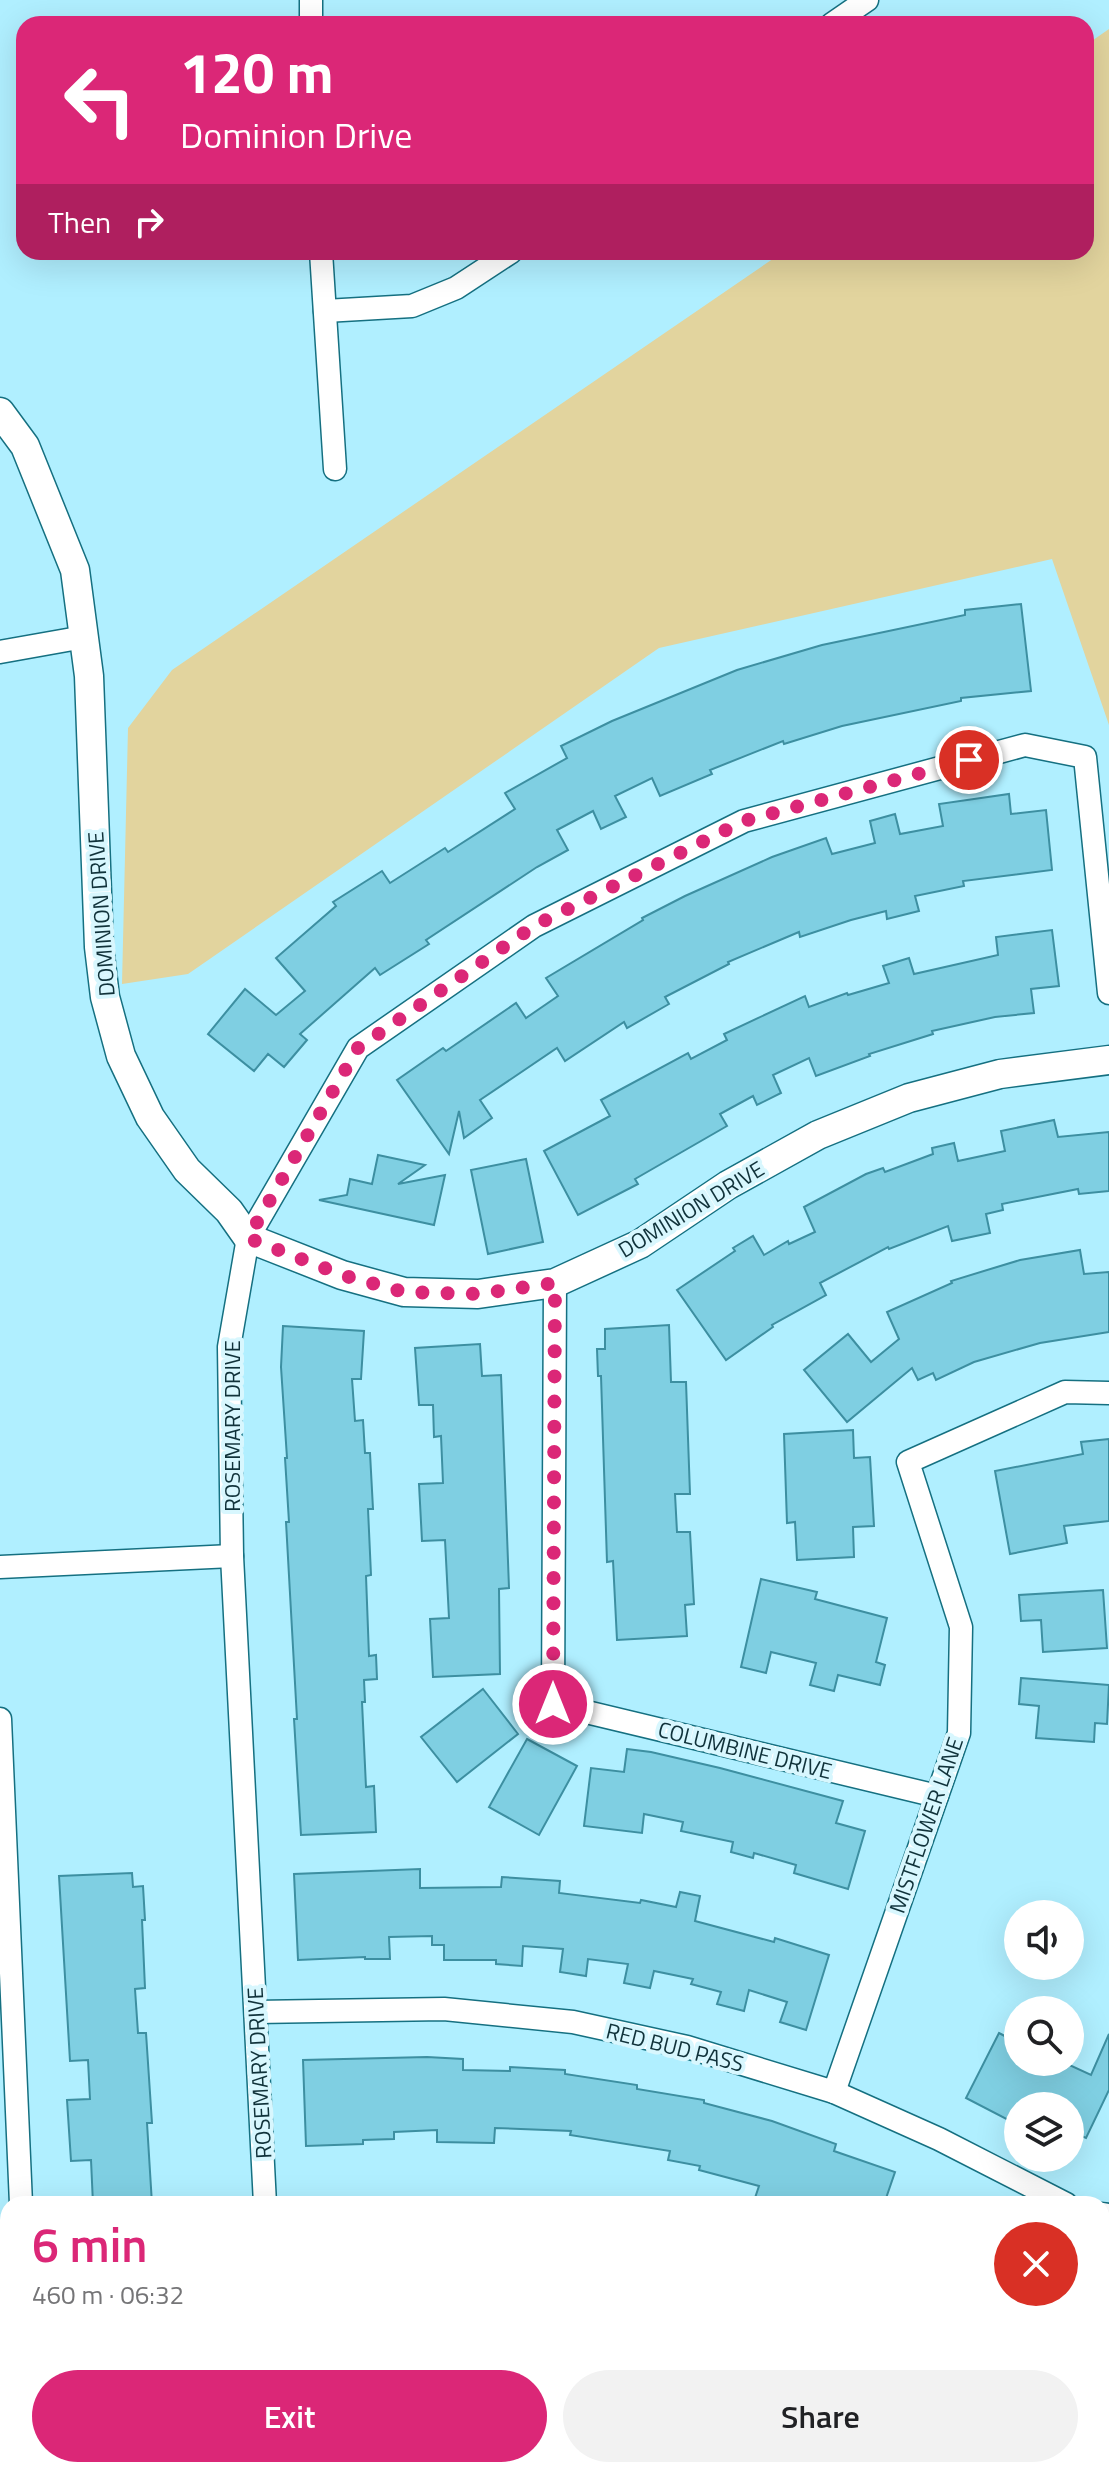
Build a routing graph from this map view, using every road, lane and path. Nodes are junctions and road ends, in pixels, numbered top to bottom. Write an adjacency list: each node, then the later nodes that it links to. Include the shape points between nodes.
1 (867, 0): 2 (street)
2 (844, 16)
3 (322, 260): 5 (street)
4 (499, 260): 5 (street, via 456,288 412,306)
5 (325, 311): 7 (street)
6 (0, 412): 8 (street, DOMINION DRIVE, via 25,446 75,570)
7 (335, 469)
8 (84, 637): 9 (street); 12 (street, DOMINION DRIVE, via 99,947 105,997 121,1056 150,1117 187,1170)
9 (0, 652)
10 (1109, 993): 12 (street, ROSEMARY DRIVE, via 1085,757 1025,745 744,821 534,926 358,1048)
11 (1109, 1060): 13 (street, DOMINION DRIVE, via 1000,1074 909,1098 818,1135 728,1185 640,1244)
12 (248, 1238): 13 (street, DOMINION DRIVE, via 342,1275 404,1292 478,1294); 15 (street, ROSEMARY DRIVE, via 229,1347)
13 (555, 1283): 18 (street, COLUMBINE DRIVE, via 553,1704)
14 (1109, 1393): 18 (street, MISTFLOWER LANE, via 1065,1392 908,1462 961,1627 959,1733)
15 (232, 1556): 16 (street); 19 (street, ROSEMARY DRIVE)
16 (0, 1567)
17 (0, 1719): 20 (street)
18 (937, 1796): 21 (street, MISTFLOWER LANE)
19 (256, 2012): 21 (street, RED BUD PASS, via 444,2009 573,2022 687,2047); 23 (street, ROSEMARY DRIVE)
20 (7, 2035): 22 (street)
21 (834, 2092): 24 (street, RED BUD PASS)
22 (20, 2196)
23 (265, 2196)
24 (1050, 2196)

